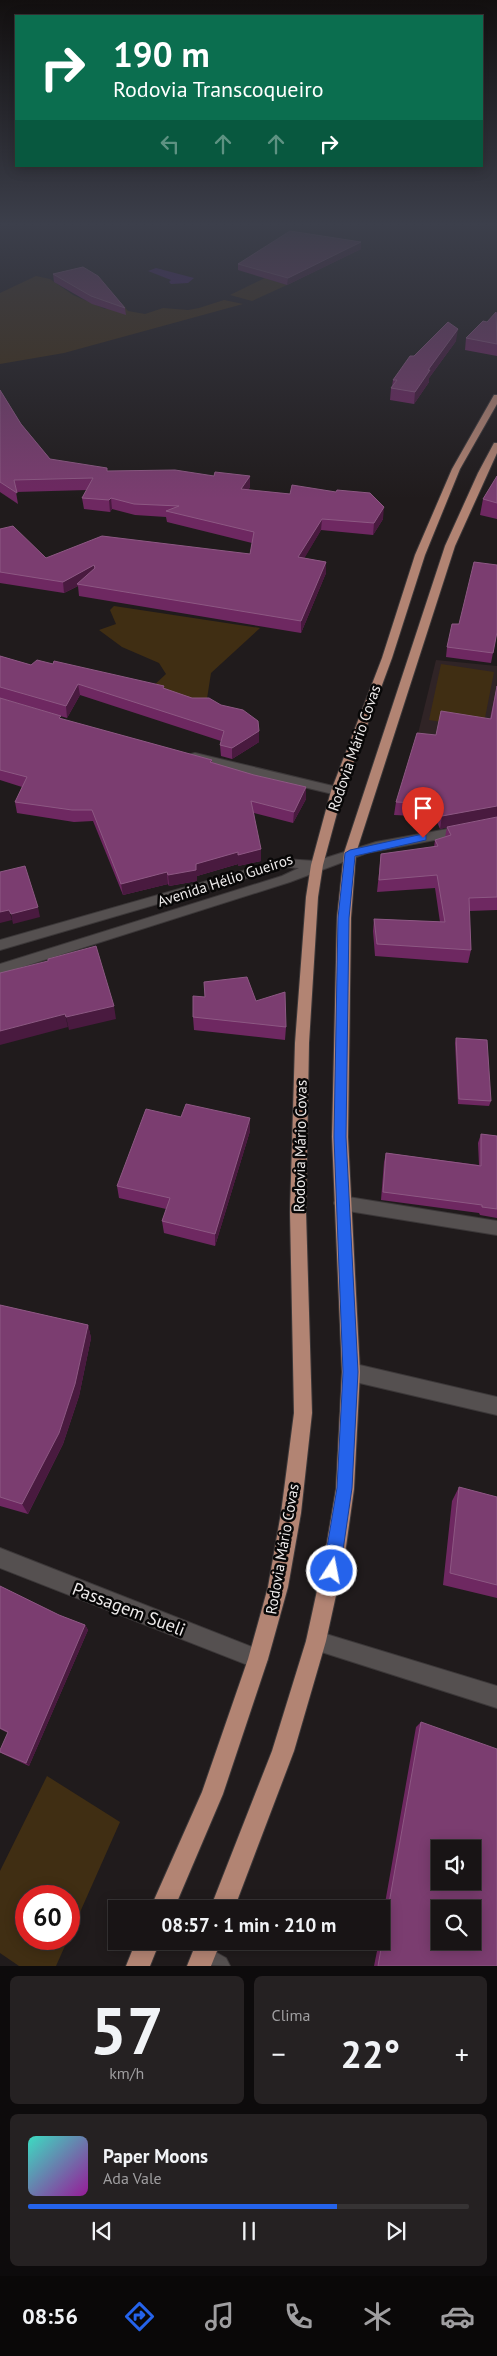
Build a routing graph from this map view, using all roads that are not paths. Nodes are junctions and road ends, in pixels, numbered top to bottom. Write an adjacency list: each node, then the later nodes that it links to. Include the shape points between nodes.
1 (497, 397): 4 (main road, Rodovia Mário Covas, via 456,469 420,555 387,658)
2 (497, 445): 6 (main road, Rodovia Mário Covas, via 450,546)
3 (182, 753): 4 (main road)
4 (338, 791): 7 (main road, Rodovia Mário Covas)
5 (497, 824): 6 (main road)
6 (350, 853): 7 (main road); 10 (main road, Rodovia Mário Covas, via 344,918 340,1127)
7 (317, 865): 8 (main road, Avenida Hélio Gueiros, via 284,863); 9 (main road, Avenida Hélio Gueiros, via 277,882); 16 (main road, Rodovia Mário Covas, via 302,1053 298,1212 303,1414 278,1587)
8 (0, 945)
9 (0, 969)
10 (342, 1204): 11 (main road); 12 (main road, Rodovia Mário Covas)
11 (497, 1228)
12 (351, 1372): 13 (main road); 15 (main road, Rodovia Mário Covas, via 344,1488 336,1554)
13 (497, 1406)
14 (0, 1558): 16 (main road, Passagem Sueli)
15 (316, 1641): 17 (main road); 19 (main road, Rodovia Mário Covas, via 283,1751)
16 (258, 1659): 18 (main road, Rodovia Mário Covas, via 212,1794)
17 (497, 1696)
18 (166, 1900)
19 (225, 1900)
20 (144, 1950): 21 (main road)
21 (138, 1966)

